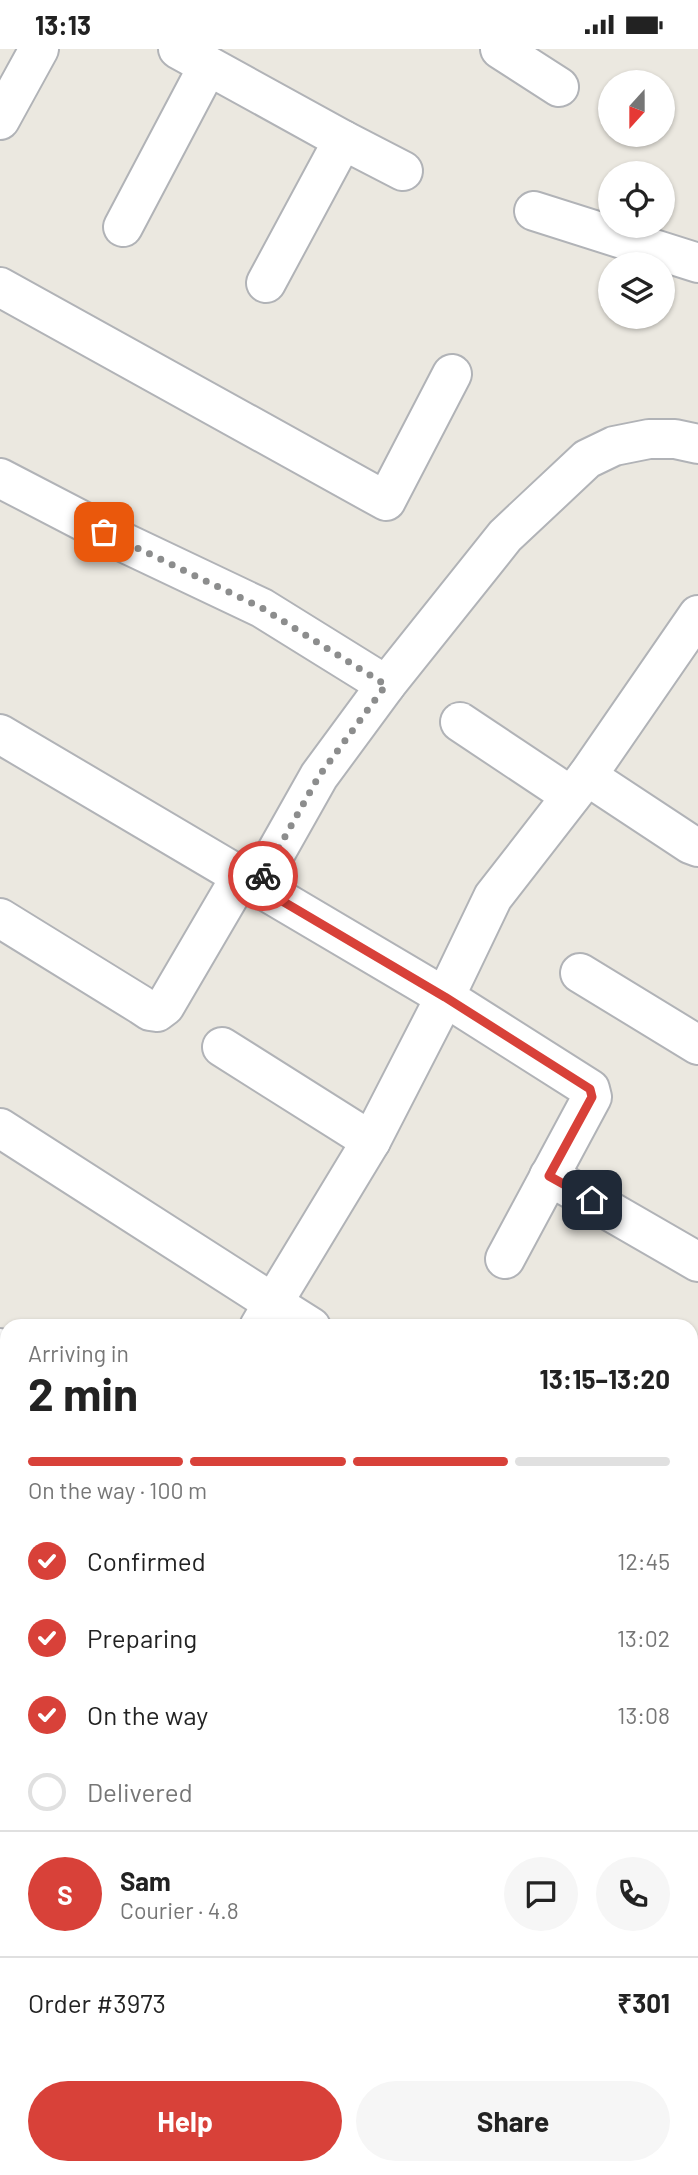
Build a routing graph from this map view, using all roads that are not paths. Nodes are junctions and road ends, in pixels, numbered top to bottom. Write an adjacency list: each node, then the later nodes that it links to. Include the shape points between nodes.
1 (39, 49): 5 (street)
2 (500, 49): 4 (street)
3 (193, 57): 6 (street); 9 (street)
4 (559, 87)
5 (0, 120)
6 (343, 140): 7 (street); 11 (street)
7 (403, 171)
8 (534, 211): 10 (street)
9 (123, 227)
10 (698, 263)
11 (266, 283)
12 (0, 287): 13 (street, via 386,501)
13 (452, 374)
14 (698, 444): 17 (street, via 649,439 614,446 587,459 505,536)
15 (0, 478): 17 (street, via 262,608)
16 (698, 615): 20 (street)
17 (386, 685): 22 (street)
18 (460, 722): 20 (street)
19 (0, 734): 22 (street)
20 (579, 786): 21 (street); 25 (street, via 493,897)
21 (698, 848)
22 (249, 881): 23 (street, via 158,1012); 25 (street)
23 (0, 918)
24 (580, 973): 26 (street)
25 (445, 997): 29 (street); 30 (street, via 590,1089 592,1097)
26 (698, 1045)
27 (222, 1047): 29 (street)
28 (0, 1128): 33 (street)
29 (371, 1142): 33 (street)
30 (549, 1176): 31 (street); 32 (street)
31 (505, 1259)
32 (698, 1262)
33 (266, 1315)

